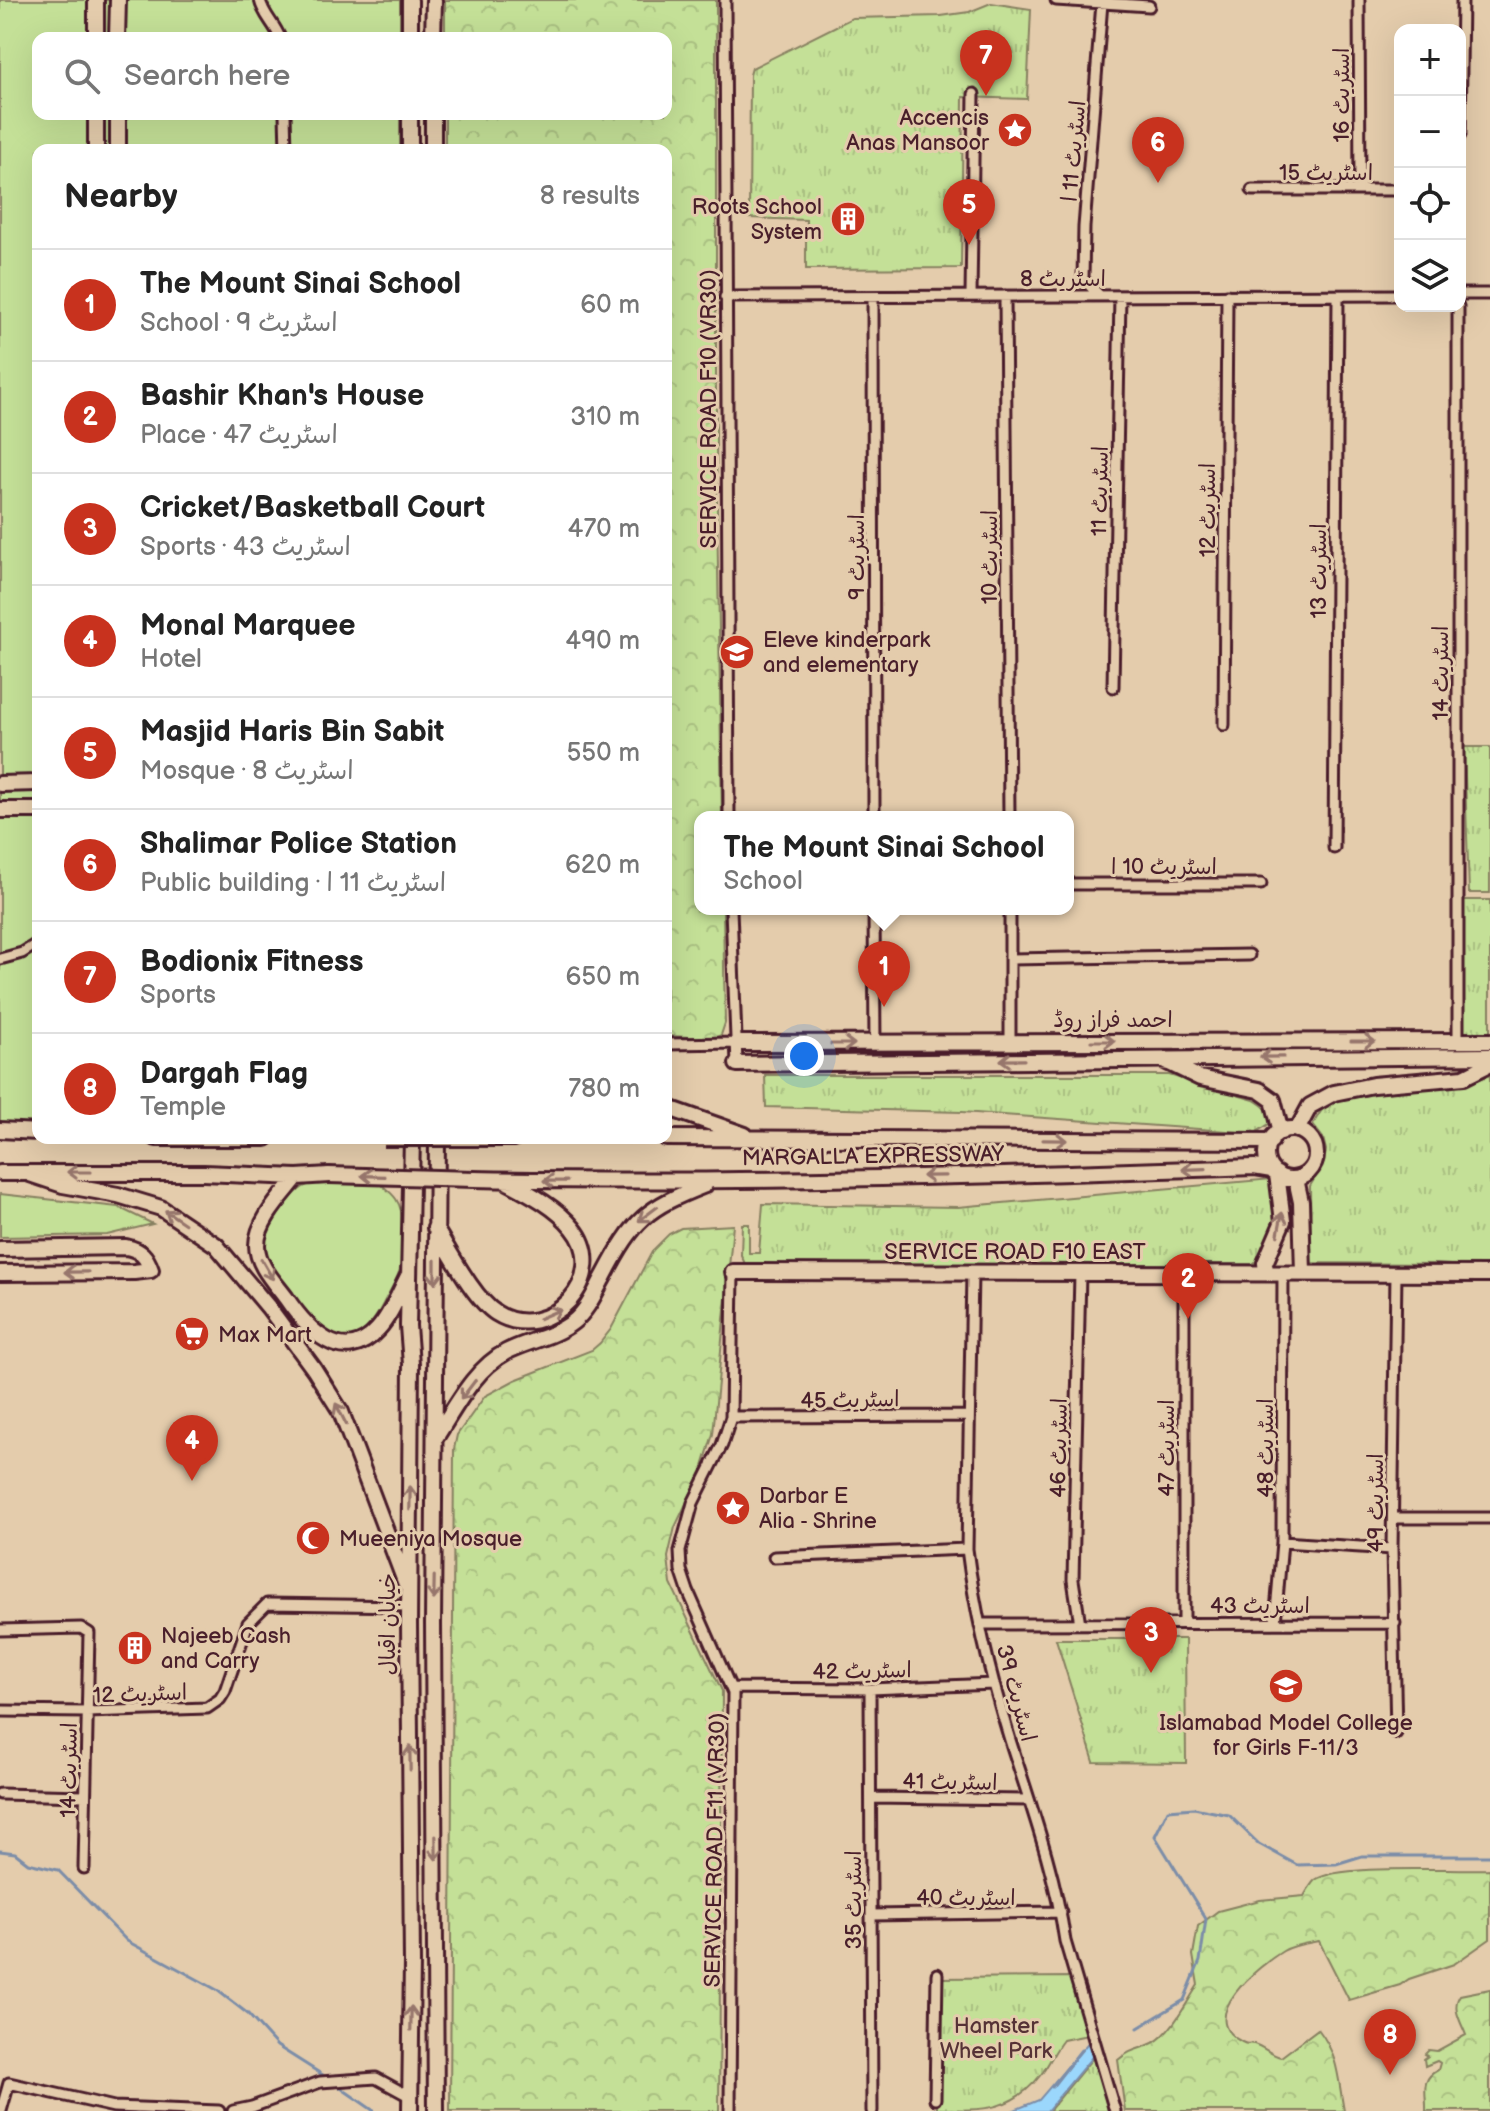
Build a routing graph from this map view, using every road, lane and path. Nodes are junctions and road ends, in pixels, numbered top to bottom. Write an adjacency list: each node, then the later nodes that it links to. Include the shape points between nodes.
1 (96, 0): 12 (main road)
2 (118, 0): 13 (main road)
3 (260, 0): 14 (street)
4 (410, 0): 15 (main road)
5 (434, 0): 16 (main road)
6 (725, 0): 41 (street, SERVICE ROAD F10 (VR30))
7 (1056, 0): 10 (street)
8 (1359, 0): 30 (street, اسٹریٹ 16)
9 (1462, 0): 18 (street)
10 (1102, 3): 11 (street); 34 (street, اسٹریٹ 11 ا, via 1083,279)
11 (1149, 6)
12 (96, 32)
13 (117, 32)
14 (277, 32)
15 (410, 32)
16 (433, 32)
17 (974, 94): 37 (street)
18 (1461, 96)
19 (96, 120): 24 (main road)
20 (118, 120): 25 (main road)
21 (285, 120): 26 (street)
22 (410, 120): 27 (main road)
23 (433, 120): 28 (main road)
24 (96, 144)
25 (118, 144)
26 (286, 144)
27 (410, 144)
28 (433, 144)
29 (1252, 190): 30 (street, اسٹریٹ 15)
30 (1360, 190): 31 (street, اسٹریٹ 15)
31 (1394, 190)
32 (1466, 294): 33 (street)
33 (1490, 294)
34 (1099, 295): 38 (street, اسٹریٹ 8); 39 (street, اسٹریٹ 8)
35 (1227, 295): 39 (street, اسٹریٹ 8); 40 (street, اسٹریٹ 8); 45 (street, اسٹریٹ 12)
36 (1394, 295): 40 (street, اسٹریٹ 8)
37 (971, 296): 38 (street, اسٹریٹ 8); 42 (street, اسٹریٹ 8)
38 (1005, 296): 52 (street, اسٹریٹ 10)
39 (1120, 296): 44 (street, اسٹریٹ 11)
40 (1338, 296): 53 (street, اسٹریٹ 13)
41 (725, 297): 42 (street, اسٹریٹ 8); 50 (street, SERVICE ROAD F10 (VR30))
42 (873, 297): 51 (street, اسٹریٹ 9)
43 (1458, 312): 65 (street, اسٹریٹ 14)
44 (1113, 687)
45 (1224, 725)
46 (32, 783): 47 (main road)
47 (0, 784)
48 (0, 810): 49 (main road)
49 (32, 810)
50 (729, 811)
51 (874, 811)
52 (1009, 811)
53 (1334, 848)
54 (1074, 884): 55 (street, اسٹریٹ 10 ا)
55 (1261, 884)
56 (731, 915): 67 (street)
57 (874, 915): 69 (street)
58 (1010, 915): 62 (street)
59 (32, 947): 61 (street)
60 (1249, 955): 62 (street)
61 (0, 959)
62 (1010, 959): 63 (street)
63 (1010, 1041): 64 (main road, احمد فراز روڈ, one-way to 64); 69 (main road, احمد فراز روڈ)
64 (1305, 1041): 65 (main road, احمد فراز روڈ, one-way to 65); 71 (main road, via 1299,1049)
65 (1458, 1041): 66 (main road, احمد فراز روڈ)
66 (1490, 1041)
67 (737, 1043): 68 (street); 69 (main road, احمد فراز روڈ, one-way to 69); 73 (street)
68 (672, 1044)
69 (875, 1044)
70 (1490, 1056): 71 (main road, احمد فراز روڈ)
71 (1306, 1057): 72 (main road, احمد فراز روڈ, one-way to 72)
72 (1160, 1058): 73 (main road, احمد فراز روڈ, one-way to 73); 79 (main road, via 1200,1078 1259,1090 1273,1100)
73 (737, 1064)
74 (1490, 1064): 77 (main road, via 1464,1077 1334,1093 1310,1106)
75 (672, 1109): 81 (main road)
76 (0, 1130): 78 (main road)
77 (1297, 1130): 79 (main road); 88 (main road, via 1316,1149 1308,1173)
78 (32, 1132)
79 (1276, 1136): 81 (main road, MARGALLA EXPRESSWAY, one-way to 79); 84 (main road, via 1267,1145 1266,1159)
80 (672, 1138): 81 (main road, MARGALLA EXPRESSWAY)
81 (753, 1138)
82 (412, 1144): 93 (main road, خیابان اقبال)
83 (437, 1144): 91 (main road)
84 (1275, 1172): 88 (main road); 90 (main road, MARGALLA EXPRESSWAY, one-way to 90, via 1254,1167); 95 (main road, one-way to 84, via 1283,1221)
85 (0, 1173): 86 (main road)
86 (30, 1174): 87 (main road, one-way to 86); 113 (main road, one-way to 86, via 341,1412 278,1320 216,1245 161,1208)
87 (297, 1177): 89 (main road, MARGALLA EXPRESSWAY, one-way to 87, bridge); 93 (main road, one-way to 93, via 267,1219 257,1245 261,1264 320,1337 339,1346 369,1338)
88 (1296, 1179): 101 (main road)
89 (504, 1180): 90 (main road, MARGALLA EXPRESSWAY, one-way to 89); 91 (main road, one-way to 89, via 480,1300 497,1314 519,1321 544,1319 563,1308 584,1277 585,1251 575,1230 553,1209)
90 (717, 1180): 106 (main road, one-way to 106, via 644,1215 573,1322 489,1364)
91 (435, 1228): 106 (main road, one-way to 106)
92 (0, 1249): 96 (main road, one-way to 96, via 126,1247 147,1257 151,1270)
93 (410, 1272): 113 (main road, خیابان اقبال, one-way to 93)
94 (733, 1272): 97 (main road, SERVICE ROAD F10 EAST); 105 (street, SERVICE ROAD F11 (VR30))
95 (1266, 1272): 99 (main road, SERVICE ROAD F10 EAST); 100 (main road, SERVICE ROAD F10 EAST)
96 (0, 1273)
97 (972, 1273): 98 (main road, SERVICE ROAD F10 EAST); 104 (street, اسٹریٹ 39)
98 (1080, 1273): 99 (main road, SERVICE ROAD F10 EAST); 118 (street, اسٹریٹ 46, via 1073,1580)
99 (1184, 1273): 114 (street, اسٹریٹ 47)
100 (1283, 1273): 101 (main road, SERVICE ROAD F10 EAST); 109 (street, اسٹریٹ 48)
101 (1303, 1273): 102 (main road, SERVICE ROAD F10 EAST)
102 (1396, 1273): 103 (main road, SERVICE ROAD F10 EAST); 107 (street, اسٹریٹ 49)
103 (1490, 1274)
104 (969, 1416): 105 (street, اسٹریٹ 45); 110 (street, اسٹریٹ 39)
105 (731, 1417): 121 (street, SERVICE ROAD F11 (VR30), via 693,1503 680,1551 688,1591)
106 (435, 1438): 126 (main road, one-way to 126)
107 (1393, 1518): 108 (street); 111 (street, اسٹریٹ 49)
108 (1490, 1518)
109 (1282, 1542): 111 (street); 115 (street, اسٹریٹ 48)
110 (967, 1549): 112 (street); 117 (street, اسٹریٹ 39)
111 (1392, 1549): 116 (street, اسٹریٹ 49)
112 (774, 1557)
113 (409, 1599): 124 (street, اسٹریٹ 12, via 267,1604 248,1623 225,1691 207,1708); 125 (main road, خیابان اقبال)
114 (1184, 1623): 115 (street, اسٹریٹ 43); 118 (street, اسٹریٹ 43)
115 (1275, 1623): 116 (street, اسٹریٹ 43)
116 (1395, 1623): 127 (street, اسٹریٹ 49)
117 (981, 1624): 118 (street, اسٹریٹ 43); 120 (street, اسٹریٹ 39)
118 (1080, 1624)
119 (0, 1630): 124 (street, اسٹریٹ 14, via 81,1628 89,1633)
120 (994, 1684): 122 (street, اسٹریٹ 42); 131 (street, اسٹریٹ 39)
121 (731, 1688): 122 (street, اسٹریٹ 42); 143 (street, SERVICE ROAD F11 (VR30))
122 (870, 1689): 130 (street, اسٹریٹ 35)
123 (0, 1711): 124 (street, اسٹریٹ 12)
124 (87, 1712): 129 (street, اسٹریٹ 14)
125 (410, 1722): 126 (main road); 138 (main road, خیابان اقبال, one-way to 125)
126 (434, 1722): 142 (main road, one-way to 142)
127 (1396, 1733)
128 (0, 1794): 129 (street)
129 (85, 1796): 132 (street, اسٹریٹ 14)
130 (871, 1798): 131 (street, اسٹریٹ 41); 134 (street, اسٹریٹ 35)
131 (1029, 1800): 133 (street, اسٹریٹ 39)
132 (84, 1868)
133 (1061, 1912): 134 (street, اسٹریٹ 40); 145 (street, اسٹریٹ 39)
134 (872, 1915): 144 (street, اسٹریٹ 35)
135 (937, 1974): 137 (street)
136 (3, 2092): 139 (street); 140 (street, via 9,2083 104,2106)
137 (935, 2099)
138 (410, 2103): 141 (street, via 376,2078 320,2082)
139 (1, 2111)
140 (219, 2111)
141 (233, 2111)
142 (436, 2111)
143 (730, 2111)
144 (872, 2111)
145 (1115, 2111)

